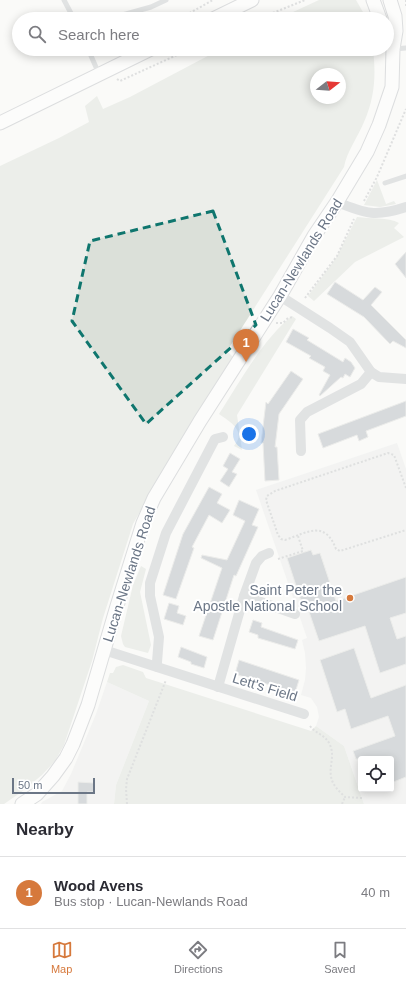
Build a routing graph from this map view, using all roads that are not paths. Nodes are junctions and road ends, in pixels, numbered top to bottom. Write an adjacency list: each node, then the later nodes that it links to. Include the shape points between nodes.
1 (64, 0): 7 (lane)
2 (166, 0): 8 (lane)
3 (252, 0): 9 (street)
4 (373, 0): 10 (street)
5 (390, 0): 11 (street, Lucan-Newlands Road)
6 (397, 0): 13 (street)
7 (70, 12)
8 (133, 12)
9 (227, 12)
10 (377, 12)
11 (394, 12)
12 (394, 13): 13 (street, Lucan-Newlands Road)
13 (395, 16): 14 (street, Lucan-Newlands Road)
14 (400, 49): 21 (street, Lucan-Newlands Road, via 392,87 379,125 367,152)
15 (91, 56): 17 (lane)
16 (136, 56): 17 (street)
17 (99, 74): 18 (street)
18 (0, 123)
19 (406, 176): 20 (lane)
20 (385, 183)
21 (337, 202): 22 (street, via 368,213); 23 (street, Lucan-Newlands Road, via 314,236)
22 (405, 211)
23 (280, 296): 24 (street, via 350,342); 31 (street, Lucan-Newlands Road, via 154,498 143,523)
24 (371, 372): 25 (street, via 379,377); 27 (street, via 361,384 306,412 300,420)
25 (406, 379)
26 (224, 437): 32 (street, via 215,440 160,546 150,583 150,596 159,637)
27 (301, 451)
28 (269, 554): 29 (street, Lett's Field, via 262,556 256,563)
29 (244, 596): 30 (street); 33 (street, Lett's Field)
30 (295, 614)
31 (104, 650): 32 (street, Lett's Field); 35 (street, Lucan-Newlands Road, via 88,705 66,758 36,794)
32 (157, 667): 33 (street, Lett's Field)
33 (218, 687): 34 (street, Lett's Field)
34 (304, 714)
35 (22, 804)

